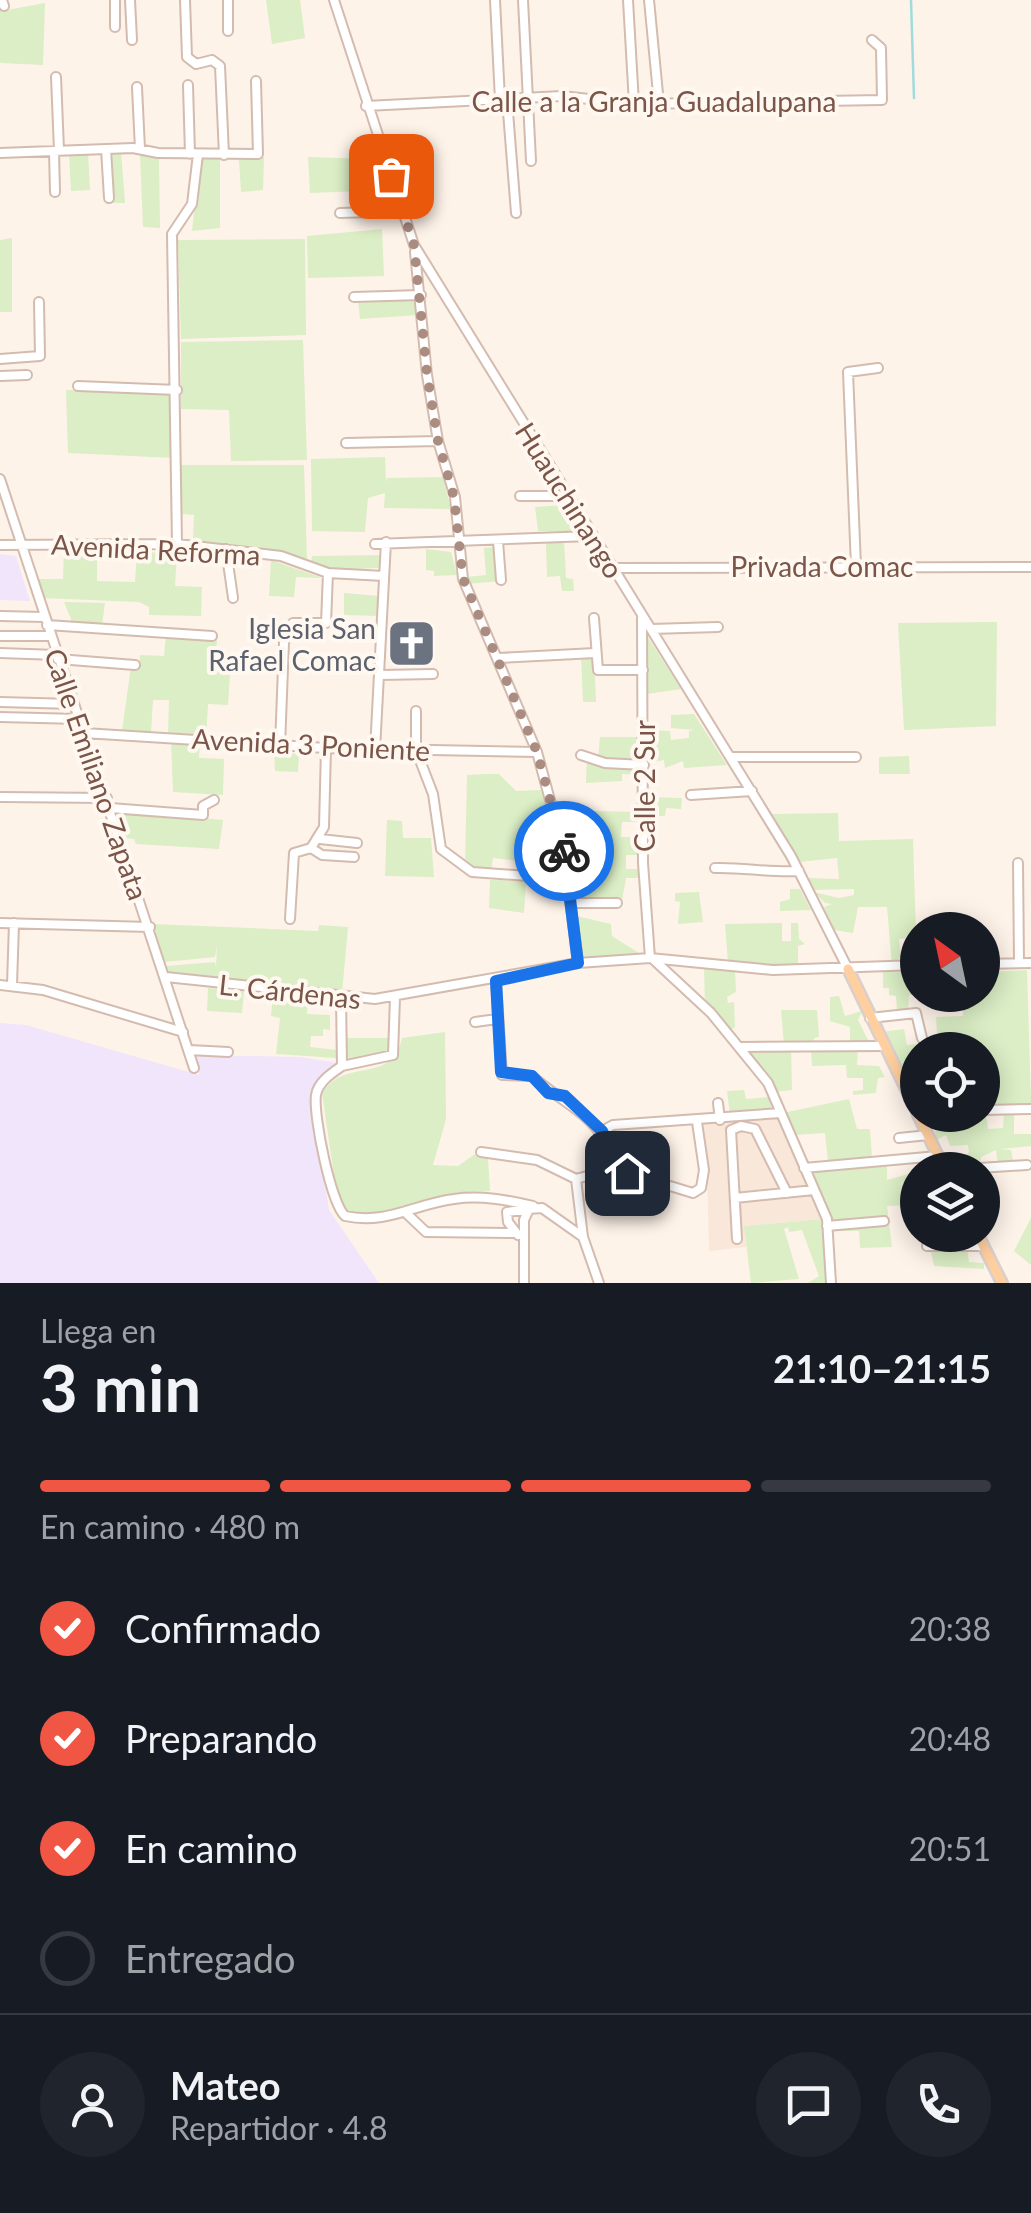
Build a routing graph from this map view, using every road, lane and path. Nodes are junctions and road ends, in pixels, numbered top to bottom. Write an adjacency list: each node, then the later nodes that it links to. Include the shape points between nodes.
1 (115, 0): 10 (street)
2 (130, 0): 12 (street)
3 (185, 0): 28 (street, via 187,58 220,66)
4 (228, 0): 11 (street)
5 (334, 0): 22 (street, Huauchinango)
6 (495, 0): 19 (street)
7 (523, 0): 18 (street)
8 (628, 0): 20 (street)
9 (649, 0): 21 (street)
10 (115, 27)
11 (228, 32)
12 (132, 40)
13 (872, 40): 21 (street, Calle a la Granja Guadalupana, via 880,48 882,100)
14 (56, 78): 25 (street)
15 (256, 81): 28 (street, via 260,150)
16 (188, 85): 27 (street)
17 (136, 86): 24 (street)
18 (530, 98): 19 (street, Calle a la Granja Guadalupana); 20 (street, Calle a la Granja Guadalupana); 29 (street)
19 (503, 100): 22 (street, Calle a la Granja Guadalupana); 34 (street)
20 (634, 104): 21 (street, Calle a la Granja Guadalupana)
21 (659, 104)
22 (366, 106): 32 (street, Huauchinango)
23 (106, 148): 24 (street); 25 (street); 31 (street)
24 (140, 149): 27 (street)
25 (56, 150): 26 (street); 30 (street)
26 (0, 153)
27 (194, 154): 28 (street); 44 (street, via 192,204 172,234)
28 (224, 156)
29 (531, 161)
30 (55, 192)
31 (109, 198)
32 (404, 211): 33 (street); 35 (street, Huauchinango)
33 (340, 213)
34 (516, 213)
35 (414, 245): 36 (street); 49 (street, Huauchinango)
36 (421, 295): 37 (street); 45 (street)
37 (354, 297)
38 (39, 302): 39 (street, via 40,356)
39 (0, 359)
40 (878, 368): 59 (street, via 848,372)
41 (26, 375): 42 (street)
42 (0, 376)
43 (78, 386): 44 (street)
44 (177, 390): 54 (street)
45 (438, 441): 46 (street); 56 (street, via 454,497)
46 (346, 443)
47 (0, 480): 53 (street, Calle Emiliano Zapata)
48 (520, 496): 49 (street)
49 (567, 496): 50 (street, Huauchinango)
50 (592, 536): 51 (street); 61 (street, Huauchinango)
51 (498, 541): 56 (street); 64 (street)
52 (386, 542): 55 (street); 56 (street); 63 (street)
53 (20, 544): 54 (street, Avenida Reforma); 57 (street, Avenida Reforma); 69 (street, Calle Emiliano Zapata)
54 (176, 544): 58 (street, Avenida Reforma)
55 (375, 544)
56 (456, 544): 80 (street, via 463,579)
57 (0, 545)
58 (226, 549): 62 (street, Avenida Reforma, via 281,556); 65 (street)
59 (856, 566): 60 (street, Privada Comac); 61 (street, Privada Comac)
60 (1031, 567)
61 (613, 568): 66 (street, Huauchinango)
62 (328, 572): 63 (street, Avenida Reforma); 70 (street, via 326,623)
63 (384, 576): 84 (street)
64 (501, 580)
65 (233, 598)
66 (642, 614): 72 (street, Huauchinango); 82 (street, Calle 2 Sur)
67 (0, 616): 69 (street)
68 (594, 618): 78 (street)
69 (46, 621): 74 (street, Calle Emiliano Zapata); 75 (street)
70 (293, 623)
71 (718, 627): 72 (street)
72 (651, 628): 97 (street, Huauchinango)
73 (0, 636): 74 (street)
74 (51, 636): 79 (street, Calle Emiliano Zapata)
75 (212, 636)
76 (284, 642): 91 (street)
77 (0, 653): 79 (street)
78 (596, 653): 80 (street); 82 (street, via 598,670)
79 (58, 657): 81 (street); 86 (street, Calle Emiliano Zapata)
80 (498, 658): 95 (street)
81 (134, 664)
82 (644, 670): 99 (street, Calle 2 Sur)
83 (433, 674): 84 (street)
84 (380, 675): 93 (street)
85 (0, 702): 86 (street)
86 (74, 704): 89 (street, Calle Emiliano Zapata)
87 (416, 711): 94 (street)
88 (0, 717): 89 (street)
89 (79, 718): 90 (street, Calle Emiliano Zapata)
90 (84, 733): 91 (street, Avenida 3 Poniente); 104 (street, Calle Emiliano Zapata)
91 (280, 746): 92 (street, Avenida 3 Poniente)
92 (326, 748): 93 (street, Avenida 3 Poniente); 105 (street)
93 (375, 750): 94 (street, Avenida 3 Poniente)
94 (416, 750): 95 (street, Avenida 3 Poniente); 112 (street, via 441,849 472,872)
95 (537, 752): 112 (street)
96 (581, 755): 99 (street, via 605,764)
97 (731, 757): 98 (street); 100 (street, Huauchinango)
98 (856, 758)
99 (644, 765): 119 (street, Calle 2 Sur)
100 (752, 791): 101 (street); 111 (street, Huauchinango)
101 (691, 795)
102 (0, 797): 104 (street)
103 (214, 800): 104 (street, via 203,806 203,815)
104 (108, 803): 118 (street, Calle Emiliano Zapata)
105 (320, 839): 106 (street); 107 (street)
106 (357, 843)
107 (311, 848): 108 (street); 115 (street, via 294,853)
108 (354, 857)
109 (1018, 863): 121 (street)
110 (714, 868): 111 (street)
111 (799, 871): 125 (street, Huauchinango)
112 (569, 880): 114 (street)
113 (617, 902): 114 (street)
114 (572, 903): 120 (street)
115 (290, 919)
116 (0, 923): 117 (street)
117 (14, 923): 118 (street); 129 (street)
118 (150, 927): 126 (street, Calle Emiliano Zapata)
119 (650, 958): 120 (street, L. Cárdenas); 125 (street, L. Cárdenas, via 772,970); 138 (street)
120 (578, 963): 127 (street, L. Cárdenas)
121 (1019, 963): 122 (street); 123 (street)
122 (1031, 963)
123 (1000, 964)
124 (900, 967): 125 (street, L. Cárdenas)
125 (848, 969): 133 (main road)
126 (166, 977): 130 (street, L. Cárdenas); 135 (street, Calle Emiliano Zapata)
127 (496, 981): 131 (street, L. Cárdenas, via 410,990); 132 (street)
128 (0, 986): 129 (street)
129 (12, 986): 135 (street)
130 (341, 998): 131 (street, L. Cárdenas); 141 (street)
131 (395, 998): 141 (street, via 392,1056)
132 (497, 1018): 134 (street); 150 (street, via 502,1075 532,1076)
133 (870, 1018): 136 (street, via 916,1014); 137 (main road)
134 (475, 1022)
135 (183, 1032): 139 (street, Calle Emiliano Zapata)
136 (920, 1032)
137 (884, 1046): 138 (street); 143 (main road)
138 (740, 1047): 147 (street)
139 (189, 1050): 140 (street); 142 (street, Calle Emiliano Zapata)
140 (228, 1052)
141 (342, 1066): 168 (street, via 316,1097 339,1212 366,1220)
142 (194, 1068)
143 (900, 1078)
144 (718, 1103): 148 (street)
145 (1031, 1109): 146 (street)
146 (1000, 1110)
147 (780, 1112): 148 (street); 161 (street)
148 (720, 1120): 149 (street)
149 (697, 1122): 150 (street); 163 (street, via 700,1188 692,1193)
150 (602, 1131): 159 (street)
151 (927, 1132): 152 (main road)
152 (928, 1135): 153 (street); 155 (main road)
153 (898, 1138)
154 (481, 1152): 162 (street, via 537,1160)
155 (936, 1152)
156 (900, 1159): 161 (street)
157 (638, 1163): 159 (street, via 627,1173)
158 (1027, 1165): 160 (street)
159 (612, 1167): 162 (street)
160 (1000, 1167)
161 (804, 1168): 164 (street)
162 (576, 1178): 172 (street)
163 (670, 1186)
164 (814, 1190): 165 (street); 170 (street)
165 (786, 1193): 166 (street); 166 (street, via 755,1129 741,1126 729,1134)
166 (736, 1198): 173 (street)
167 (531, 1207): 168 (street, via 498,1198 456,1198); 171 (street, via 507,1212); 172 (street); 174 (street)
168 (407, 1214): 171 (street, via 426,1232)
169 (884, 1221): 170 (street)
170 (827, 1226): 178 (street)
171 (516, 1233): 174 (street)
172 (583, 1236): 177 (street)
173 (738, 1239)
174 (525, 1240): 176 (street)
175 (987, 1252): 179 (main road)
176 (524, 1283)
177 (598, 1283)
178 (831, 1283)
179 (1002, 1283)

